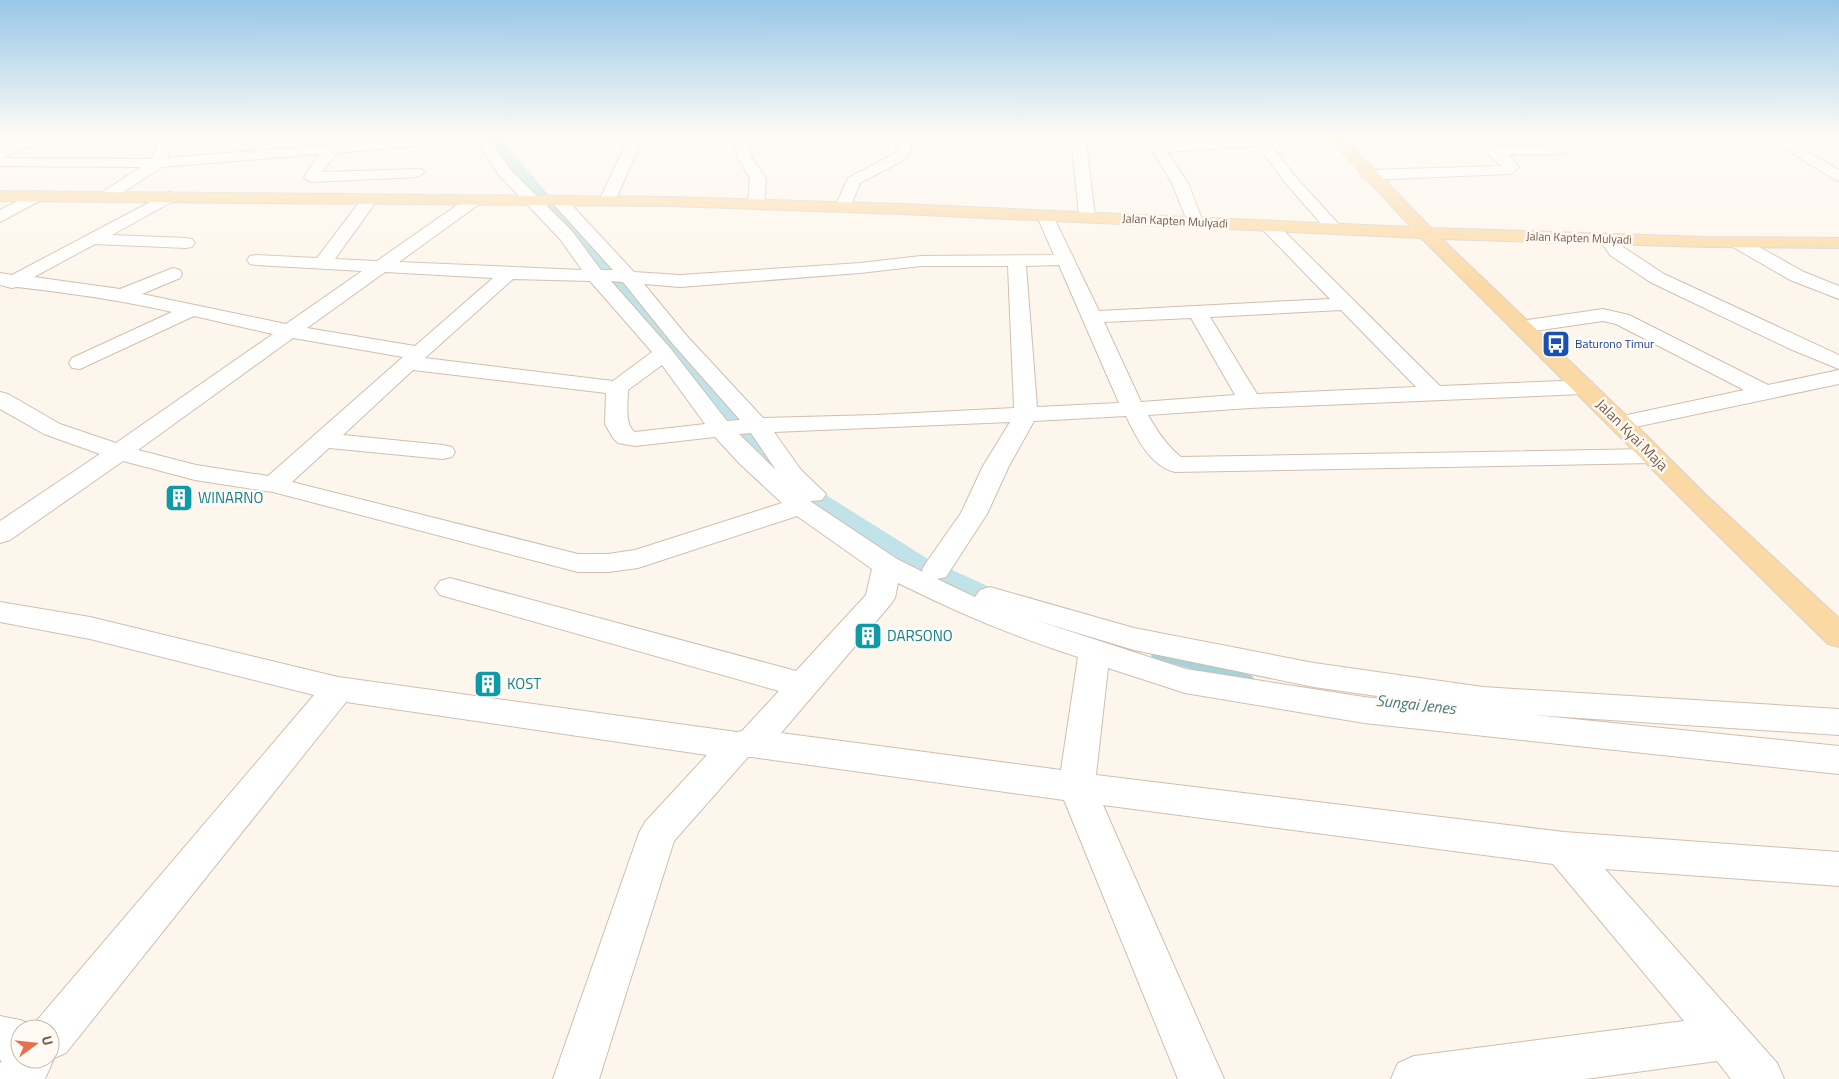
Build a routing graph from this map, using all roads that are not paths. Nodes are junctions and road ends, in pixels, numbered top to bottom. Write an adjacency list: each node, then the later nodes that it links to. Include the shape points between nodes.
1 (123, 185): 13 (street)
2 (413, 185): 17 (street)
3 (525, 185): 15 (street)
4 (614, 185): 19 (street)
5 (757, 185): 20 (street)
6 (851, 185): 21 (street)
7 (1084, 185): 23 (street)
8 (1181, 185): 25 (street)
9 (1296, 185): 27 (street)
10 (1379, 185): 28 (main road, Jalan Kyai Maja)
11 (0, 196): 12 (main road, Jalan Kapten Mulyadi)
12 (37, 196): 13 (main road, Jalan Kapten Mulyadi); 24 (street)
13 (105, 197): 14 (main road, Jalan Kapten Mulyadi)
14 (169, 197): 16 (main road, Jalan Kapten Mulyadi); 29 (street)
15 (544, 197): 18 (main road, Jalan Kapten Mulyadi); 19 (main road, Jalan Kapten Mulyadi); 41 (street)
16 (370, 199): 17 (main road, Jalan Kapten Mulyadi); 36 (street)
17 (409, 199): 18 (main road, Jalan Kapten Mulyadi)
18 (476, 199): 38 (street)
19 (607, 201): 20 (main road, Jalan Kapten Mulyadi)
20 (756, 204): 21 (main road, Jalan Kapten Mulyadi)
21 (843, 207): 22 (main road, Jalan Kapten Mulyadi)
22 (1044, 214): 23 (main road, Jalan Kapten Mulyadi); 35 (street)
23 (1088, 216): 25 (main road, Jalan Kapten Mulyadi)
24 (0, 217)
25 (1195, 222): 26 (main road, Jalan Kapten Mulyadi)
26 (1269, 226): 27 (main road, Jalan Kapten Mulyadi); 45 (street)
27 (1335, 229): 28 (main road, Jalan Kapten Mulyadi)
28 (1426, 233): 30 (main road, Jalan Kapten Mulyadi); 49 (main road, Jalan Kyai Maja)
29 (92, 239): 31 (street); 42 (street)
30 (1609, 240): 32 (main road, Jalan Kapten Mulyadi); 54 (street, via 1616,251 1657,278)
31 (186, 243)
32 (1739, 243): 33 (main road, Jalan Kapten Mulyadi); 43 (street, via 1797,276)
33 (1839, 243)
34 (256, 260): 36 (street)
35 (1066, 260): 37 (street); 48 (street)
36 (323, 262): 38 (street)
37 (1017, 262): 41 (street, via 922,261 680,281); 63 (street)
38 (381, 267): 39 (street); 50 (street)
39 (508, 273): 41 (street); 52 (street)
40 (173, 274): 44 (street)
41 (612, 276): 51 (street); 65 (street, via 679,339)
42 (5, 282): 44 (street)
43 (1839, 293)
44 (122, 295): 46 (street)
45 (1347, 304): 47 (street); 58 (street)
46 (192, 310): 50 (street); 53 (street)
47 (1196, 311): 48 (street); 61 (street)
48 (1092, 317): 62 (street)
49 (1521, 326): 56 (main road, Jalan Kyai Maja); 59 (street, via 1613,316)
50 (289, 331): 52 (street); 67 (street)
51 (664, 353): 57 (street); 65 (street)
52 (414, 358): 57 (street); 66 (street)
53 (80, 363)
54 (1839, 363)
55 (1839, 377): 59 (street)
56 (1584, 387): 58 (street); 64 (main road, Jalan Kyai Maja)
57 (617, 388): 65 (street, via 618,424 620,433 625,437 635,439)
58 (1434, 393): 61 (street)
59 (1766, 393): 64 (street)
60 (0, 399): 67 (street, via 52,429)
61 (1250, 401): 62 (street)
62 (1133, 409): 63 (street); 69 (street, via 1167,461 1184,466)
63 (1026, 414): 65 (street); 74 (street, via 996,466 974,514)
64 (1621, 423): 69 (main road, Jalan Kyai Maja)
65 (739, 427): 71 (street, via 749,459); 74 (street, via 827,507 898,551)
66 (323, 440): 68 (street); 70 (street)
67 (119, 452): 70 (street, via 196,472); 72 (street)
68 (442, 452)
69 (1653, 456): 77 (main road, Jalan Kyai Maja)
70 (274, 485): 71 (street, via 578,562 638,560)
71 (800, 506): 73 (street)
72 (0, 534)
73 (887, 566): 78 (street, via 958,601); 79 (street, via 880,598)
74 (936, 570): 81 (street, via 991,598 1134,639 1314,676 1483,699)
75 (450, 588): 79 (street)
76 (0, 612): 80 (street, via 90,628)
77 (1839, 636)
78 (1094, 652): 83 (street, via 1185,681 1364,710); 84 (street)
79 (802, 685): 82 (street)
80 (338, 688): 82 (street); 87 (street)
81 (1839, 722)
82 (745, 744): 84 (street); 91 (street, via 658,832)
83 (1839, 760)
84 (1077, 787): 85 (street); 92 (street)
85 (1564, 849): 86 (street); 88 (street)
86 (1839, 869)
87 (60, 1025)
88 (1725, 1038): 93 (street); 94 (street)
89 (24, 1069): 90 (street)
90 (16, 1079)
91 (576, 1079)
92 (1201, 1079)
93 (1414, 1079)
94 (1761, 1079)

